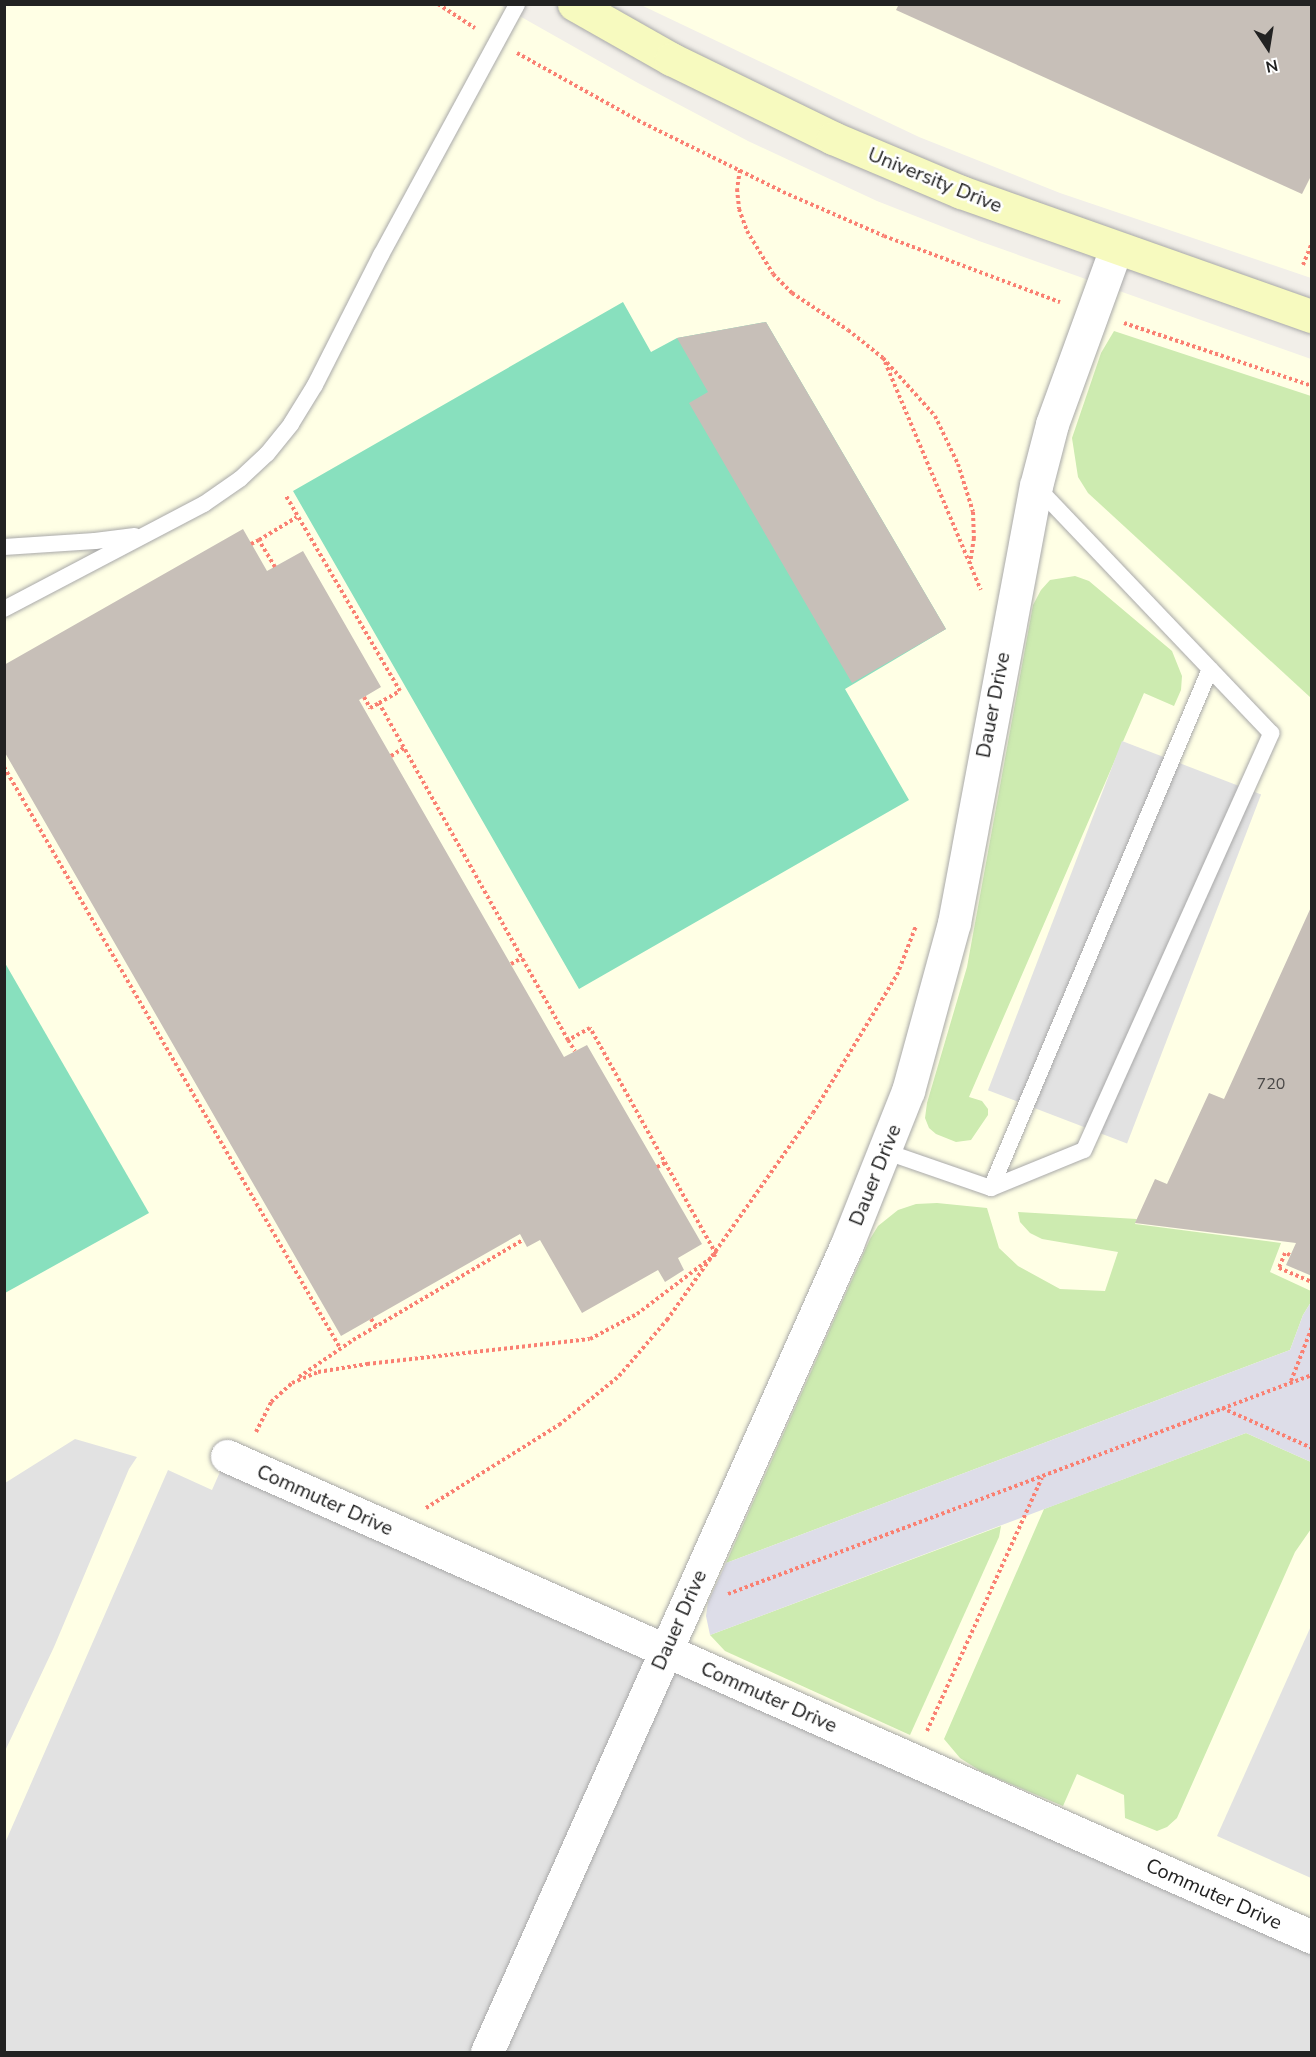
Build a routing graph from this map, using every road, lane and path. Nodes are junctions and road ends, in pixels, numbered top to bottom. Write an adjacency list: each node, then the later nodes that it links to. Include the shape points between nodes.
1 (438, 4): 4 (path)
2 (517, 4): 18 (lane, via 291,424 240,479 204,504)
3 (574, 4): 8 (main road, University Drive, via 671,59 833,138 961,192)
4 (466, 23)
5 (526, 58): 6 (path, via 643,123)
6 (740, 170): 10 (path, via 884,236); 13 (path, via 739,209 747,231 773,274 792,293)
7 (1311, 243): 9 (path)
8 (1116, 248): 11 (main road, University Drive); 15 (street, Dauer Drive, via 1052,424)
9 (1303, 265)
10 (1059, 302)
11 (1311, 316)
12 (1125, 323): 14 (path)
13 (883, 358): 22 (path); 22 (path, via 935,416 949,444 972,512)
14 (1311, 386)
15 (1036, 486): 26 (lane); 37 (street, Dauer Drive, via 954,923 908,1091)
16 (286, 496): 17 (path)
17 (297, 517): 19 (path); 28 (path, via 400,691)
18 (147, 534): 21 (lane); 25 (lane)
19 (259, 540): 20 (path); 23 (path)
20 (251, 544)
21 (4, 547)
22 (970, 564): 24 (path)
23 (274, 567)
24 (982, 594)
25 (4, 609)
26 (1210, 669): 40 (lane); 40 (lane, via 1271,733 1084,1150)
27 (364, 697): 28 (path, via 370,708)
28 (379, 703): 29 (path)
29 (404, 748): 30 (path); 33 (path)
30 (391, 756)
31 (4, 767): 50 (path)
32 (919, 917): 42 (path, via 897,975 848,1058)
33 (522, 958): 34 (path); 35 (path)
34 (511, 964)
35 (568, 1040): 36 (path); 38 (path, via 590,1028)
36 (575, 1051)
37 (884, 1151): 40 (lane); 61 (street, Dauer Drive, via 847,1244)
38 (665, 1163): 39 (path); 42 (path)
39 (657, 1167)
40 (991, 1188)
41 (523, 1240): 48 (path)
42 (716, 1254): 46 (path); 59 (path, via 619,1376 559,1425)
43 (1290, 1255): 45 (path, via 1285,1253 1279,1268)
44 (674, 1276): 46 (path)
45 (1311, 1282)
46 (678, 1283): 53 (path, via 637,1314 590,1339 367,1364 318,1372)
47 (371, 1319): 48 (path)
48 (376, 1326): 50 (path)
49 (1311, 1327): 52 (path)
50 (340, 1348): 53 (path)
51 (1311, 1375): 52 (path)
52 (1291, 1381): 54 (path)
53 (292, 1383): 55 (path, via 271,1402)
54 (1222, 1407): 56 (path); 58 (path)
55 (254, 1435)
56 (1311, 1448)
57 (227, 1456): 61 (street, Commuter Drive)
58 (1042, 1477): 60 (path); 62 (path)
59 (425, 1509)
60 (719, 1598)
61 (666, 1651): 63 (street, Commuter Drive); 64 (street, Dauer Drive)
62 (926, 1733)
63 (1311, 1937)
64 (487, 2052)

